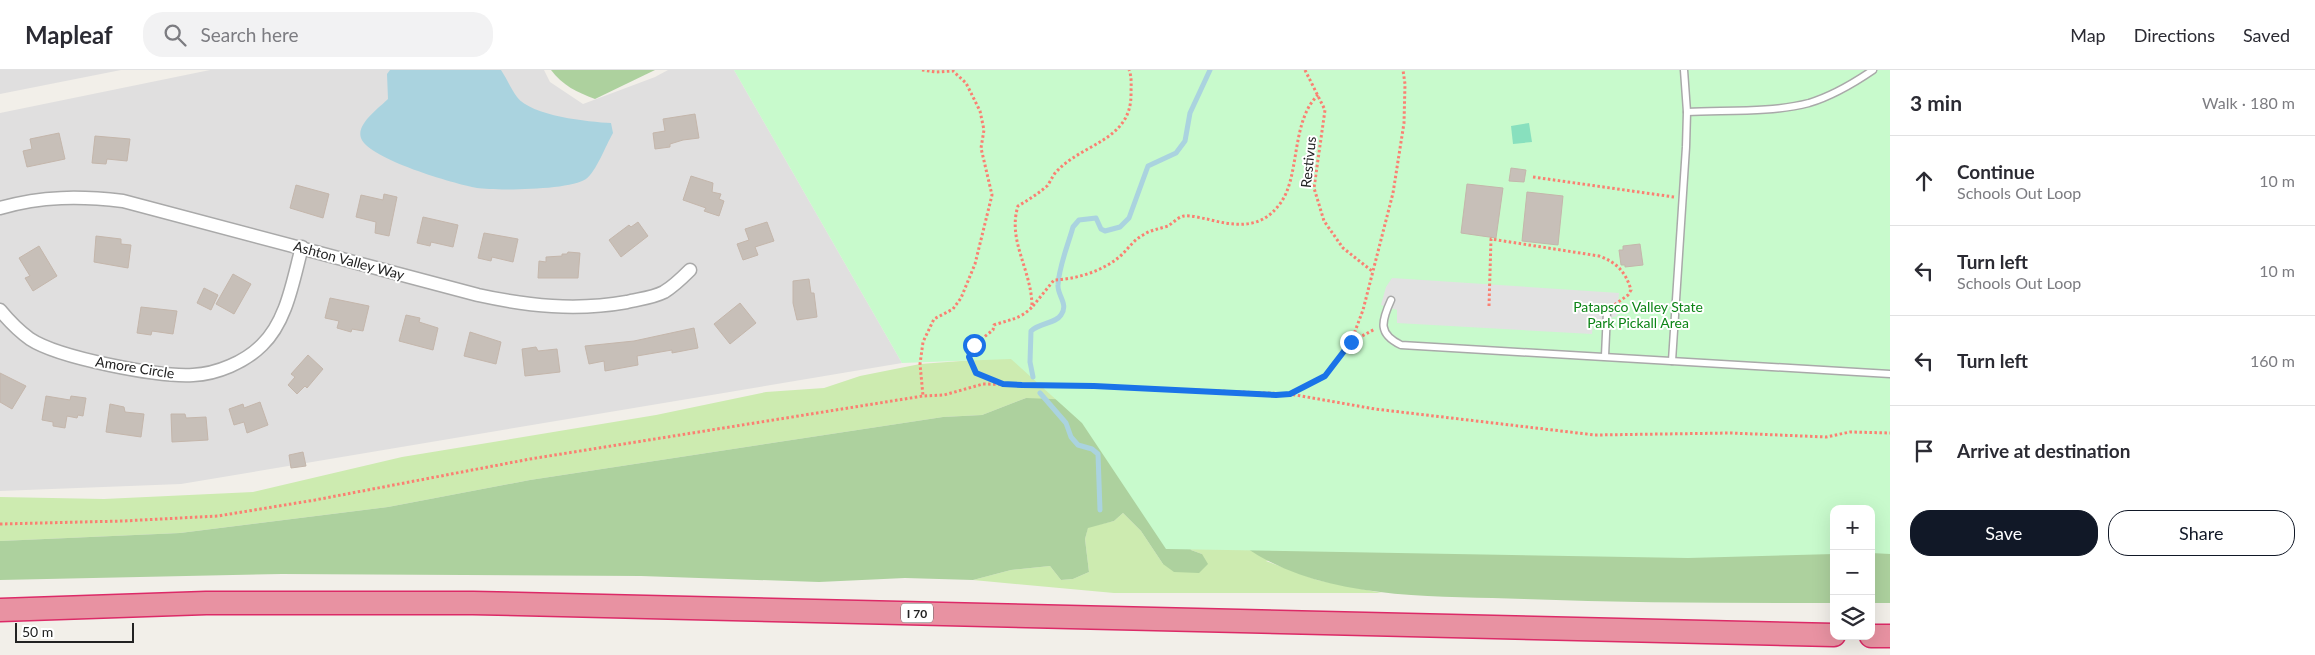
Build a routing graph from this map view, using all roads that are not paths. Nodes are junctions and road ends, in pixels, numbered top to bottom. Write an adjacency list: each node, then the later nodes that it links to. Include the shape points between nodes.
1 (1684, 70): 3 (lane)
2 (1873, 70): 3 (lane, via 1836,92 1810,102 1792,106)
3 (1687, 112): 11 (lane)
4 (0, 208): 5 (street, Ashton Valley Way, via 57,197 123,201)
5 (302, 247): 6 (street, Ashton Valley Way, via 478,295 518,304 558,307 612,305 652,297 679,282); 8 (street, Amore Circle, via 286,304 262,345 240,361 214,372 167,374 54,351 31,339)
6 (690, 270)
7 (1391, 300): 10 (lane, via 1384,325 1388,338 1401,345)
8 (0, 310)
9 (1607, 312): 10 (lane)
10 (1605, 356): 11 (lane)
11 (1672, 361): 12 (lane)
12 (1890, 374)
13 (0, 610): 14 (highway, I 70, via 206,603 473,603)
14 (1830, 636)
15 (1875, 636): 16 (highway)
16 (1890, 636)

